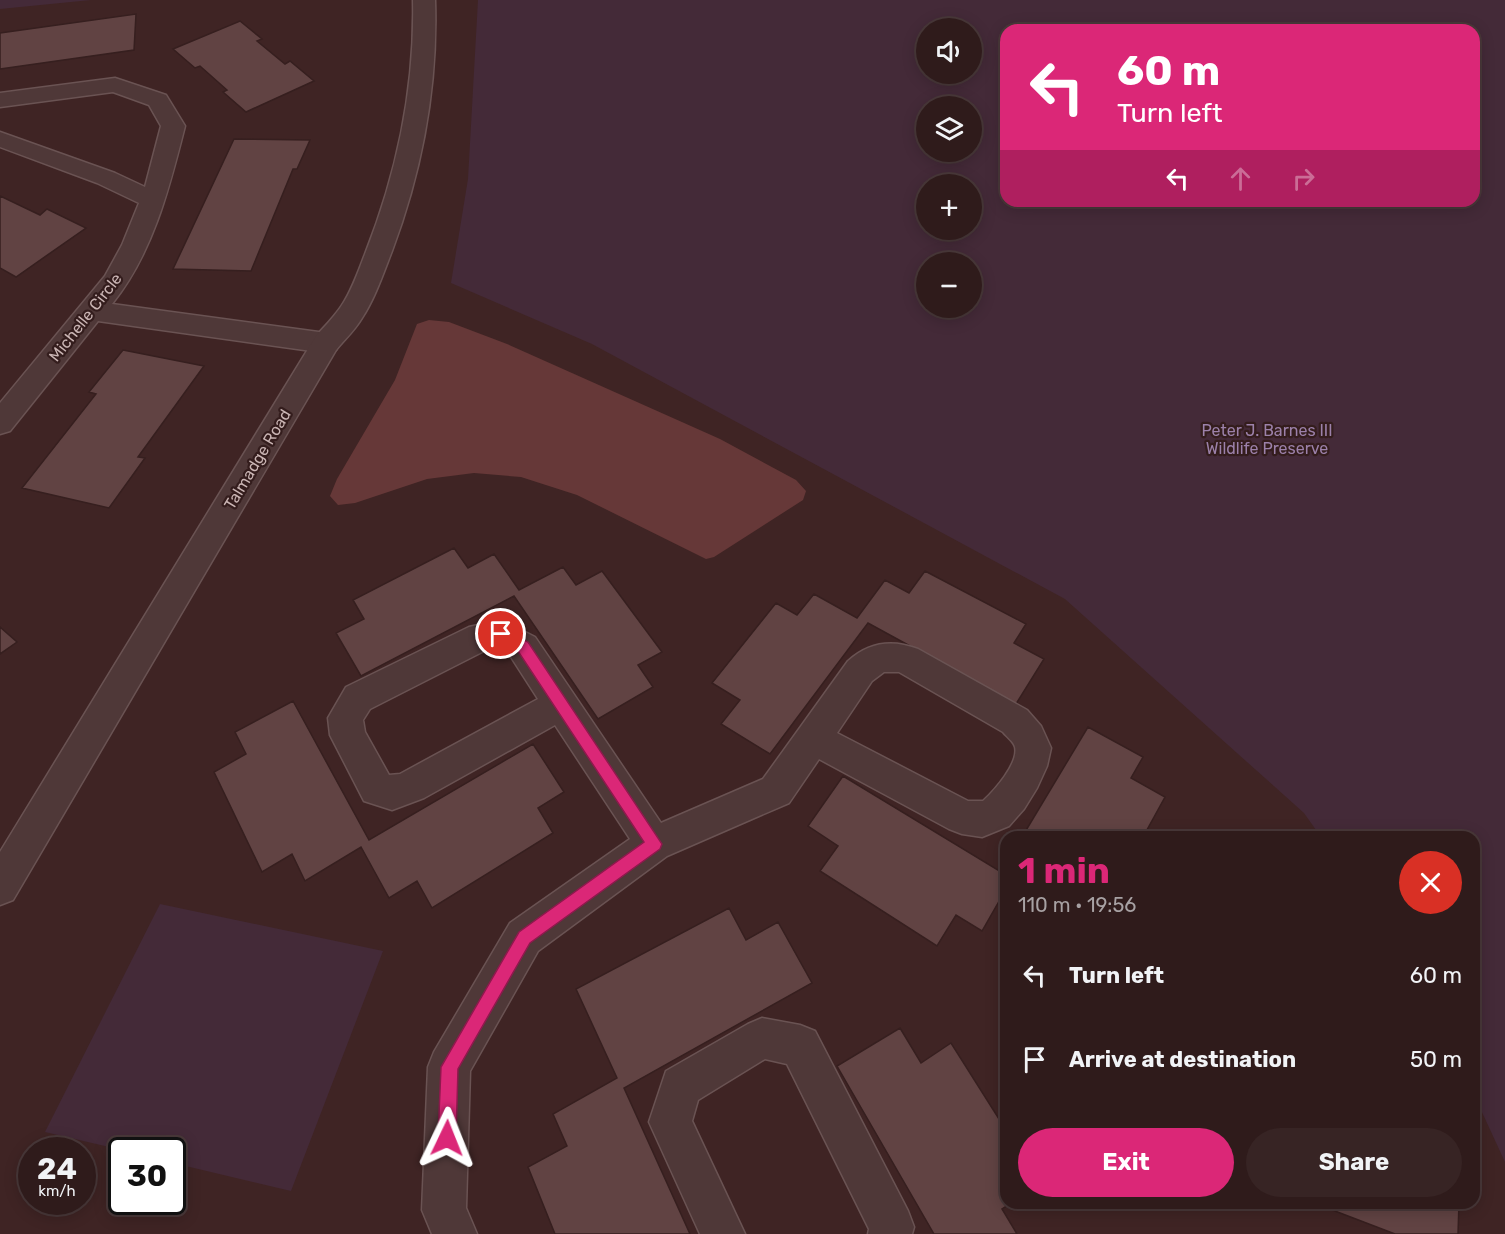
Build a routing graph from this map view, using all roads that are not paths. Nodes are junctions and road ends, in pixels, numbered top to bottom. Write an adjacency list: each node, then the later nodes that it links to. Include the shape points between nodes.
1 (424, 0): 6 (street, Talmadge Road, via 421,87 389,224 354,309)
2 (0, 100): 4 (street, Michelle Circle, via 115,85 158,100 172,126)
3 (0, 139): 4 (street, via 106,178)
4 (152, 200): 5 (street, Michelle Circle, via 116,282)
5 (91, 311): 6 (street); 7 (street, Michelle Circle)
6 (326, 343): 11 (street, Talmadge Road)
7 (0, 423)
8 (562, 703): 8 (street, via 523,647 501,634 480,637 358,698 345,718 348,735 376,789 392,793); 10 (street)
9 (813, 738): 9 (street, via 860,671 872,660 888,656 906,659 1016,721 1033,747 1012,797 989,818 976,820 962,817); 10 (street, via 776,791)
10 (654, 844): 12 (street, via 524,937 449,1067 444,1210)
11 (0, 887)
12 (455, 1234)
13 (723, 1234): 14 (street, via 670,1122 681,1086 762,1038 800,1046 892,1227)
14 (890, 1234)

